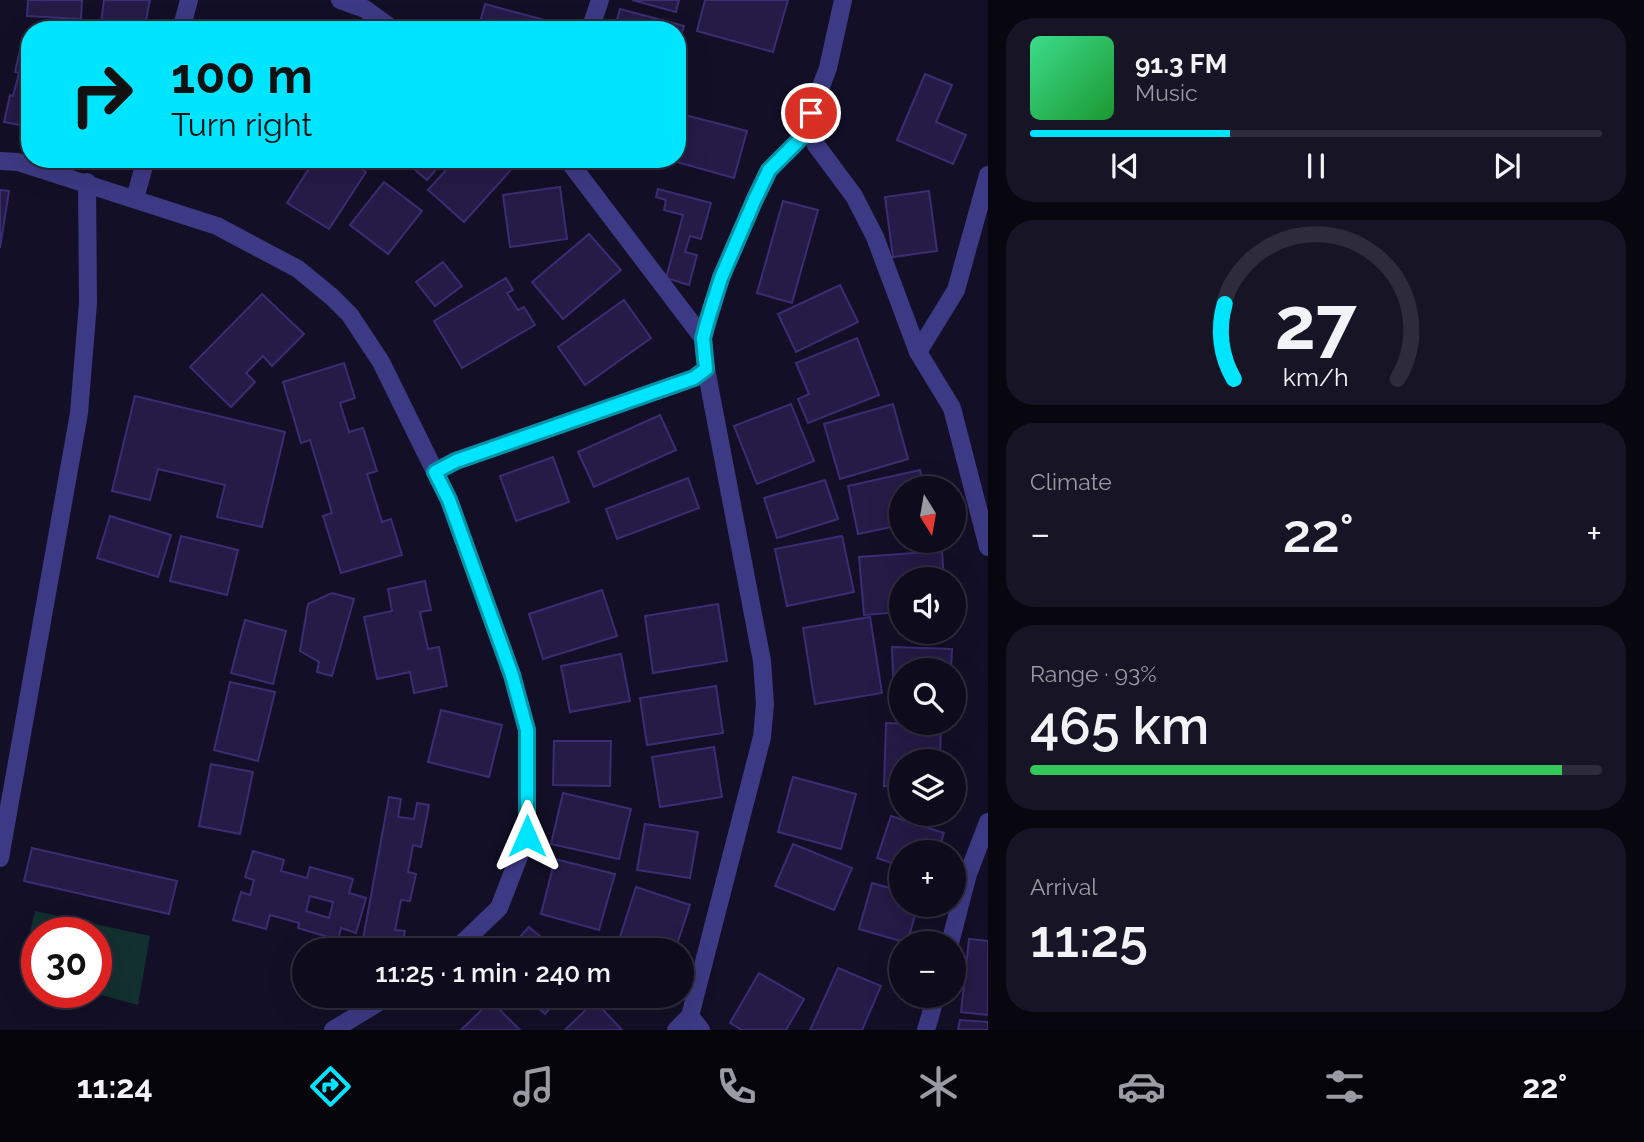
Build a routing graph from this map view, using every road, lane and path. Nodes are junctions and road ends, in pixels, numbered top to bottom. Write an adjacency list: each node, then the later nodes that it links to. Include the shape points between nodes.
1 (189, 0): 6 (street)
2 (340, 0): 5 (street)
3 (600, 0): 8 (street)
4 (843, 0): 9 (street, via 828,68 811,113)
5 (367, 4): 7 (street)
6 (183, 21)
7 (385, 21)
8 (593, 21)
9 (813, 126): 18 (street, via 769,170 721,278); 19 (street, via 816,145 854,196 874,237)
10 (0, 160): 11 (street)
11 (21, 163)
12 (39, 168): 16 (street)
13 (143, 168): 17 (street)
14 (574, 168): 18 (street)
15 (988, 175): 19 (street, via 956,290)
16 (87, 182): 17 (street); 24 (street, via 88,303 79,413)
17 (135, 198): 21 (street, via 217,226 298,269 332,296 381,362)
18 (703, 338): 20 (street)
19 (918, 352): 22 (street, via 953,408)
20 (706, 369): 21 (street, via 694,378); 29 (street, via 762,661 765,704 762,737)
21 (435, 472): 26 (street, via 512,675 527,730 527,836 499,908)
22 (987, 542)
23 (988, 822): 25 (street)
24 (0, 858)
25 (953, 931)
26 (468, 938)
27 (369, 1008): 30 (street)
28 (932, 1008): 32 (street)
29 (696, 1023): 31 (street)
30 (333, 1030)
31 (676, 1030)
32 (926, 1030)

